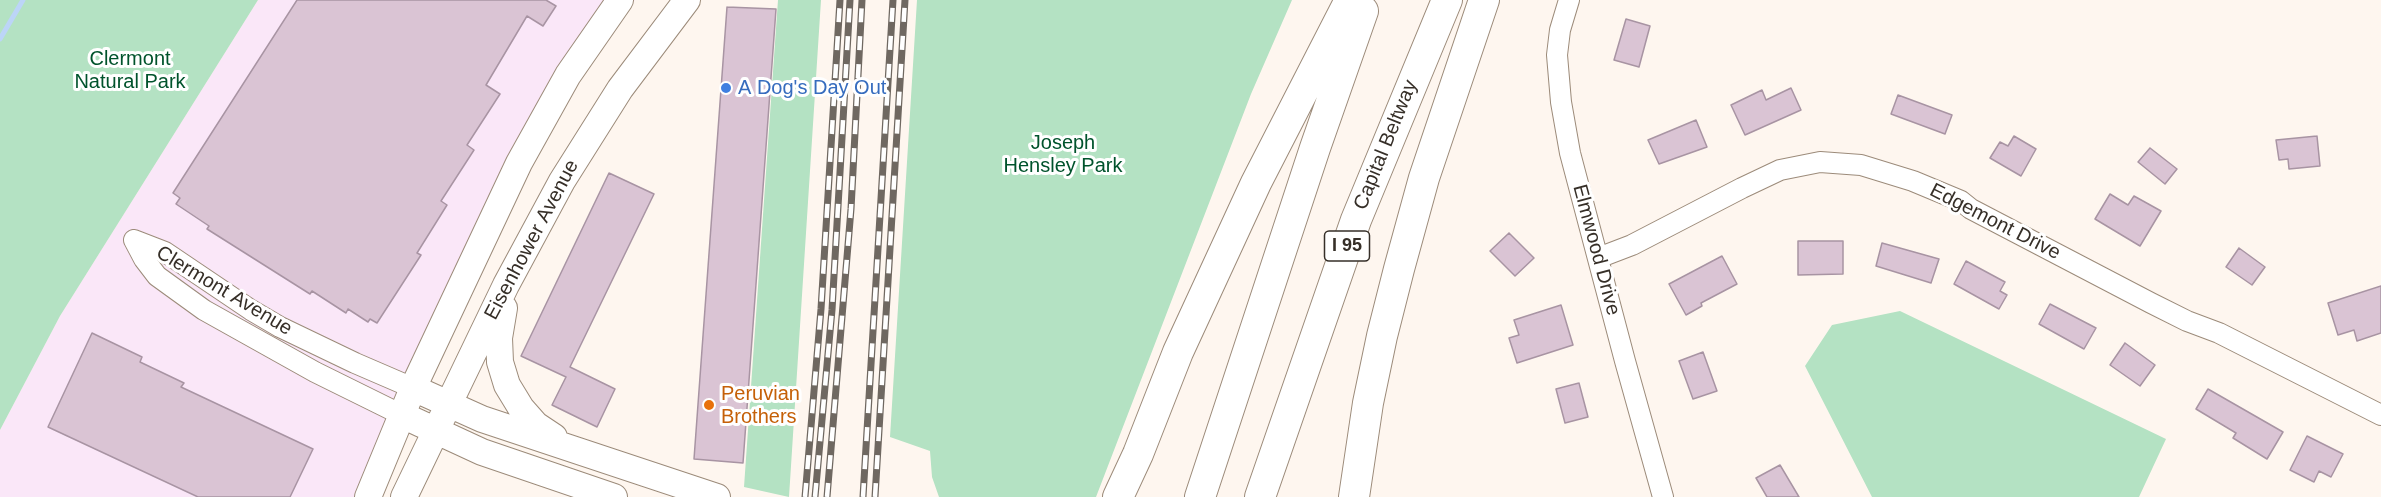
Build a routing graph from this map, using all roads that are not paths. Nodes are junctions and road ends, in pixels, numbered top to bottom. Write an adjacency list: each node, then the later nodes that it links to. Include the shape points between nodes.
1 (620, 0): 10 (main road, Eisenhower Avenue, via 568,75 534,135)
2 (687, 0): 9 (main road, Eisenhower Avenue, via 590,134)
3 (1350, 0): 20 (highway, via 1256,183 1178,352)
4 (1368, 0): 21 (highway)
5 (1447, 0): 22 (highway, Capital Beltway / I 95, via 1356,220)
6 (1484, 0): 23 (highway, via 1424,178 1399,269 1368,403)
7 (1569, 0): 8 (street, Elmwood Drive, via 1560,30 1558,78 1570,153)
8 (1598, 258): 13 (street, Edgemont Drive, via 1632,245 1780,170 1820,162 1861,165 1960,201 2151,303); 24 (street, Elmwood Drive)
9 (513, 273): 11 (main road, Eisenhower Avenue); 15 (main road, via 499,338 500,362 507,385 536,425)
10 (413, 388): 11 (main road); 12 (main road, Eisenhower Avenue); 12 (street, Clermont Avenue, via 280,327 165,252 134,240 157,276 204,310)
11 (449, 404): 14 (main road, Eisenhower Avenue); 15 (main road)
12 (402, 415): 14 (main road); 16 (main road, Eisenhower Avenue)
13 (2381, 415)
14 (436, 431): 17 (main road, Eisenhower Avenue); 18 (main road, via 482,452)
15 (574, 450): 19 (main road)
16 (368, 497)
17 (404, 497)
18 (614, 497)
19 (717, 497)
20 (1118, 497)
21 (1200, 497)
22 (1260, 497)
23 (1353, 497)
24 (1663, 497)

